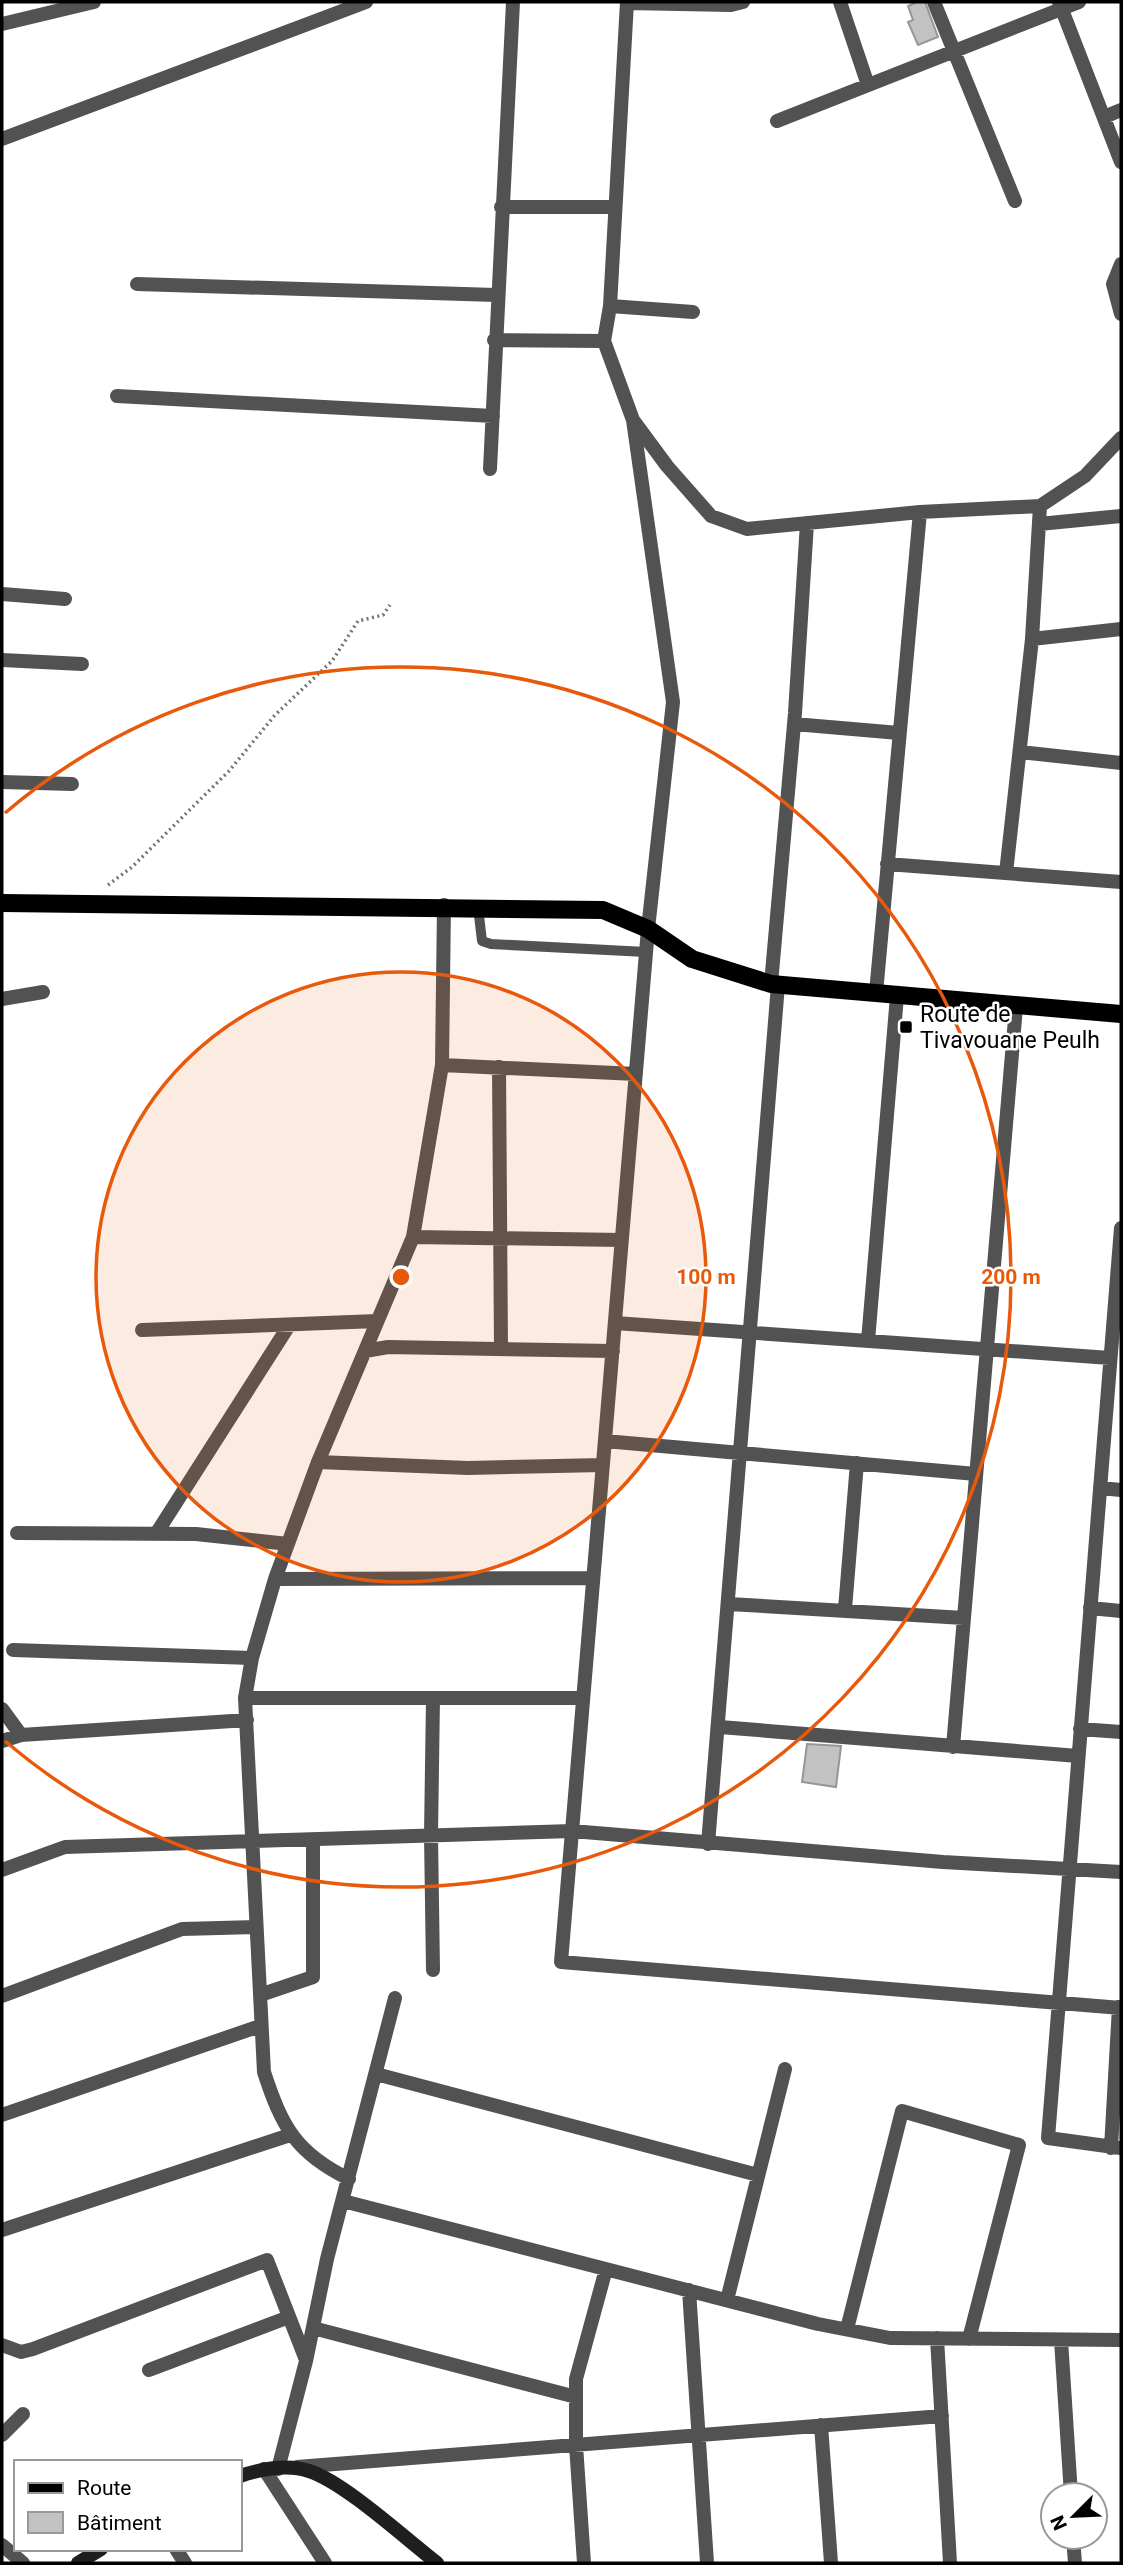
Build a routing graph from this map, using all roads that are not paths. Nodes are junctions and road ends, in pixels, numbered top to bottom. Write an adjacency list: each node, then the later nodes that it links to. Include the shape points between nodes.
1 (94, 2): 11 (street)
2 (366, 2): 10 (street)
3 (513, 2): 20 (street)
4 (743, 2): 8 (street)
5 (840, 2): 13 (street)
6 (934, 2): 12 (street)
7 (1080, 2): 9 (street)
8 (627, 3): 21 (street)
9 (1060, 5): 12 (street); 15 (street)
10 (334, 7): 17 (street)
11 (2, 24)
12 (954, 51): 13 (street); 19 (street)
13 (868, 85): 16 (street)
14 (1121, 110): 15 (street)
15 (1104, 117): 18 (street)
16 (777, 121)
17 (2, 139)
18 (1121, 163)
19 (1015, 201)
20 (501, 207): 21 (street); 24 (street)
21 (614, 207): 25 (street)
22 (1121, 264): 27 (street, via 1113,284)
23 (137, 284): 24 (street)
24 (496, 295): 28 (street)
25 (610, 306): 26 (street); 29 (street)
26 (693, 312)
27 (1121, 314)
28 (494, 340): 29 (street); 31 (street)
29 (604, 341): 32 (street)
30 (117, 396): 31 (street)
31 (493, 416): 34 (street)
32 (634, 420): 38 (street, via 711,516 747,529); 58 (street, via 673,702)
33 (1121, 438): 35 (street, via 1085,476)
34 (490, 469)
35 (1040, 506): 36 (street); 39 (street)
36 (920, 512): 38 (street); 47 (street)
37 (1121, 516): 39 (street)
38 (807, 523): 46 (street)
39 (1039, 524): 43 (street)
40 (2, 594): 41 (street)
41 (65, 599)
42 (1121, 628): 43 (street)
43 (1032, 639): 48 (street)
44 (2, 660): 45 (street)
45 (82, 664)
46 (794, 724): 47 (street); 60 (street)
47 (899, 733): 52 (street)
48 (1020, 752): 49 (street); 53 (street)
49 (1121, 763)
50 (2, 782): 51 (street)
51 (72, 784)
52 (887, 864): 53 (street); 62 (street)
53 (1006, 873): 54 (street)
54 (1121, 882)
55 (2, 903): 56 (main road)
56 (444, 905): 57 (main road); 67 (street)
57 (478, 906): 58 (main road, via 603,909); 59 (lane, via 479,934 491,944)
58 (648, 929): 59 (street); 60 (main road, via 692,959)
59 (646, 953): 69 (street)
60 (775, 984): 62 (main road); 78 (street)
61 (43, 992): 64 (street)
62 (876, 993): 63 (main road)
63 (897, 996): 65 (main road); 79 (street)
64 (2, 999)
65 (1016, 1007): 66 (main road); 81 (street)
66 (1121, 1014)
67 (442, 1065): 68 (street); 71 (street)
68 (499, 1067): 69 (street); 72 (street)
69 (636, 1074): 73 (street)
70 (1121, 1228): 84 (street)
71 (413, 1237): 72 (street); 74 (street)
72 (500, 1238): 73 (street); 80 (street)
73 (622, 1240): 75 (street)
74 (377, 1321): 76 (street); 82 (street)
75 (615, 1323): 78 (street); 83 (street)
76 (288, 1327): 77 (street); 94 (street)
77 (142, 1330)
78 (749, 1332): 79 (street); 86 (street)
79 (868, 1341): 81 (street)
80 (500, 1348): 82 (street); 83 (street)
81 (987, 1349): 84 (street); 90 (street)
82 (365, 1351): 87 (street)
83 (613, 1351): 85 (street)
84 (1111, 1358): 91 (street)
85 (605, 1441): 86 (street); 89 (street)
86 (739, 1453): 88 (street); 98 (street)
87 (318, 1462): 89 (street, via 468,1468); 95 (street)
88 (857, 1463): 90 (street); 100 (street)
89 (603, 1465): 96 (street)
90 (976, 1474): 102 (street)
91 (1100, 1488): 92 (street); 99 (street)
92 (1121, 1490)
93 (17, 1534): 94 (street)
94 (156, 1534): 95 (street)
95 (288, 1544): 97 (street)
96 (593, 1578): 97 (street); 107 (street)
97 (275, 1579): 104 (street)
98 (729, 1604): 100 (street); 110 (street)
99 (1090, 1608): 101 (street); 111 (street)
100 (845, 1609): 102 (street)
101 (1121, 1611)
102 (964, 1618): 115 (street)
103 (13, 1650): 104 (street)
104 (252, 1658): 105 (street)
105 (246, 1698): 106 (street); 109 (street)
106 (433, 1698): 107 (street); 118 (street)
107 (583, 1698): 117 (street)
108 (2, 1709): 113 (street)
109 (247, 1720): 113 (street); 119 (street)
110 (720, 1727): 115 (street); 121 (street)
111 (1080, 1729): 112 (street); 116 (street)
112 (1121, 1732)
113 (21, 1735): 114 (street)
114 (2, 1741)
115 (953, 1747): 116 (street)
116 (1078, 1756): 122 (street)
117 (572, 1831): 118 (street); 121 (street); 130 (street, via 561,1962)
118 (431, 1835): 120 (street); 126 (street)
119 (252, 1840): 120 (street); 123 (street, via 65,1847); 125 (street)
120 (313, 1841): 127 (street, via 313,1977)
121 (708, 1844): 122 (street)
122 (1069, 1867): 124 (street); 130 (street)
123 (2, 1870)
124 (1121, 1872)
125 (256, 1927): 127 (street); 128 (street, via 182,1929)
126 (433, 1970)
127 (260, 1995): 132 (street)
128 (2, 1996)
129 (395, 1998): 134 (street)
130 (1057, 2002): 131 (street); 137 (street, via 1048,2138)
131 (1120, 2008): 137 (street)
132 (260, 2026): 135 (street); 136 (street, via 264,2072)
133 (785, 2069): 138 (street)
134 (376, 2074): 138 (street); 139 (street)
135 (2, 2115)
136 (290, 2135): 139 (street, via 323,2166); 141 (street)
137 (1116, 2148)
138 (758, 2175): 144 (street)
139 (349, 2179): 140 (street)
140 (343, 2201): 142 (street); 146 (street)
141 (2, 2230)
142 (606, 2269): 143 (street); 155 (street, via 576,2379)
143 (689, 2290): 144 (street); 160 (street)
144 (727, 2300): 147 (street)
145 (289, 2317): 152 (street, via 267,2260 33,2349 21,2352); 153 (street); 154 (street)
146 (313, 2328): 153 (street); 155 (street)
147 (847, 2329): 148 (street, via 890,2338); 149 (street, via 902,2111 1019,2145)
148 (937, 2339): 149 (street); 157 (street)
149 (968, 2339): 150 (street)
150 (1061, 2340): 151 (street); 164 (street)
151 (1121, 2340)
152 (2, 2345)
153 (306, 2361): 162 (street)
154 (149, 2370)
155 (576, 2397): 161 (street)
156 (23, 2414): 159 (street)
157 (942, 2416): 158 (street); 174 (street)
158 (821, 2425): 160 (street); 173 (street)
159 (2, 2435)
160 (698, 2435): 161 (street); 172 (street)
161 (576, 2445): 162 (street); 171 (street)
162 (277, 2469): 163 (street); 169 (street); 170 (street, via 309,2471 330,2481)
163 (242, 2476)
164 (1070, 2481)
165 (2, 2545): 167 (street)
166 (98, 2551): 168 (street)
167 (23, 2563)
168 (78, 2563)
169 (326, 2563)
170 (437, 2563)
171 (584, 2563)
172 (707, 2563)
173 (831, 2563)
174 (950, 2563)

